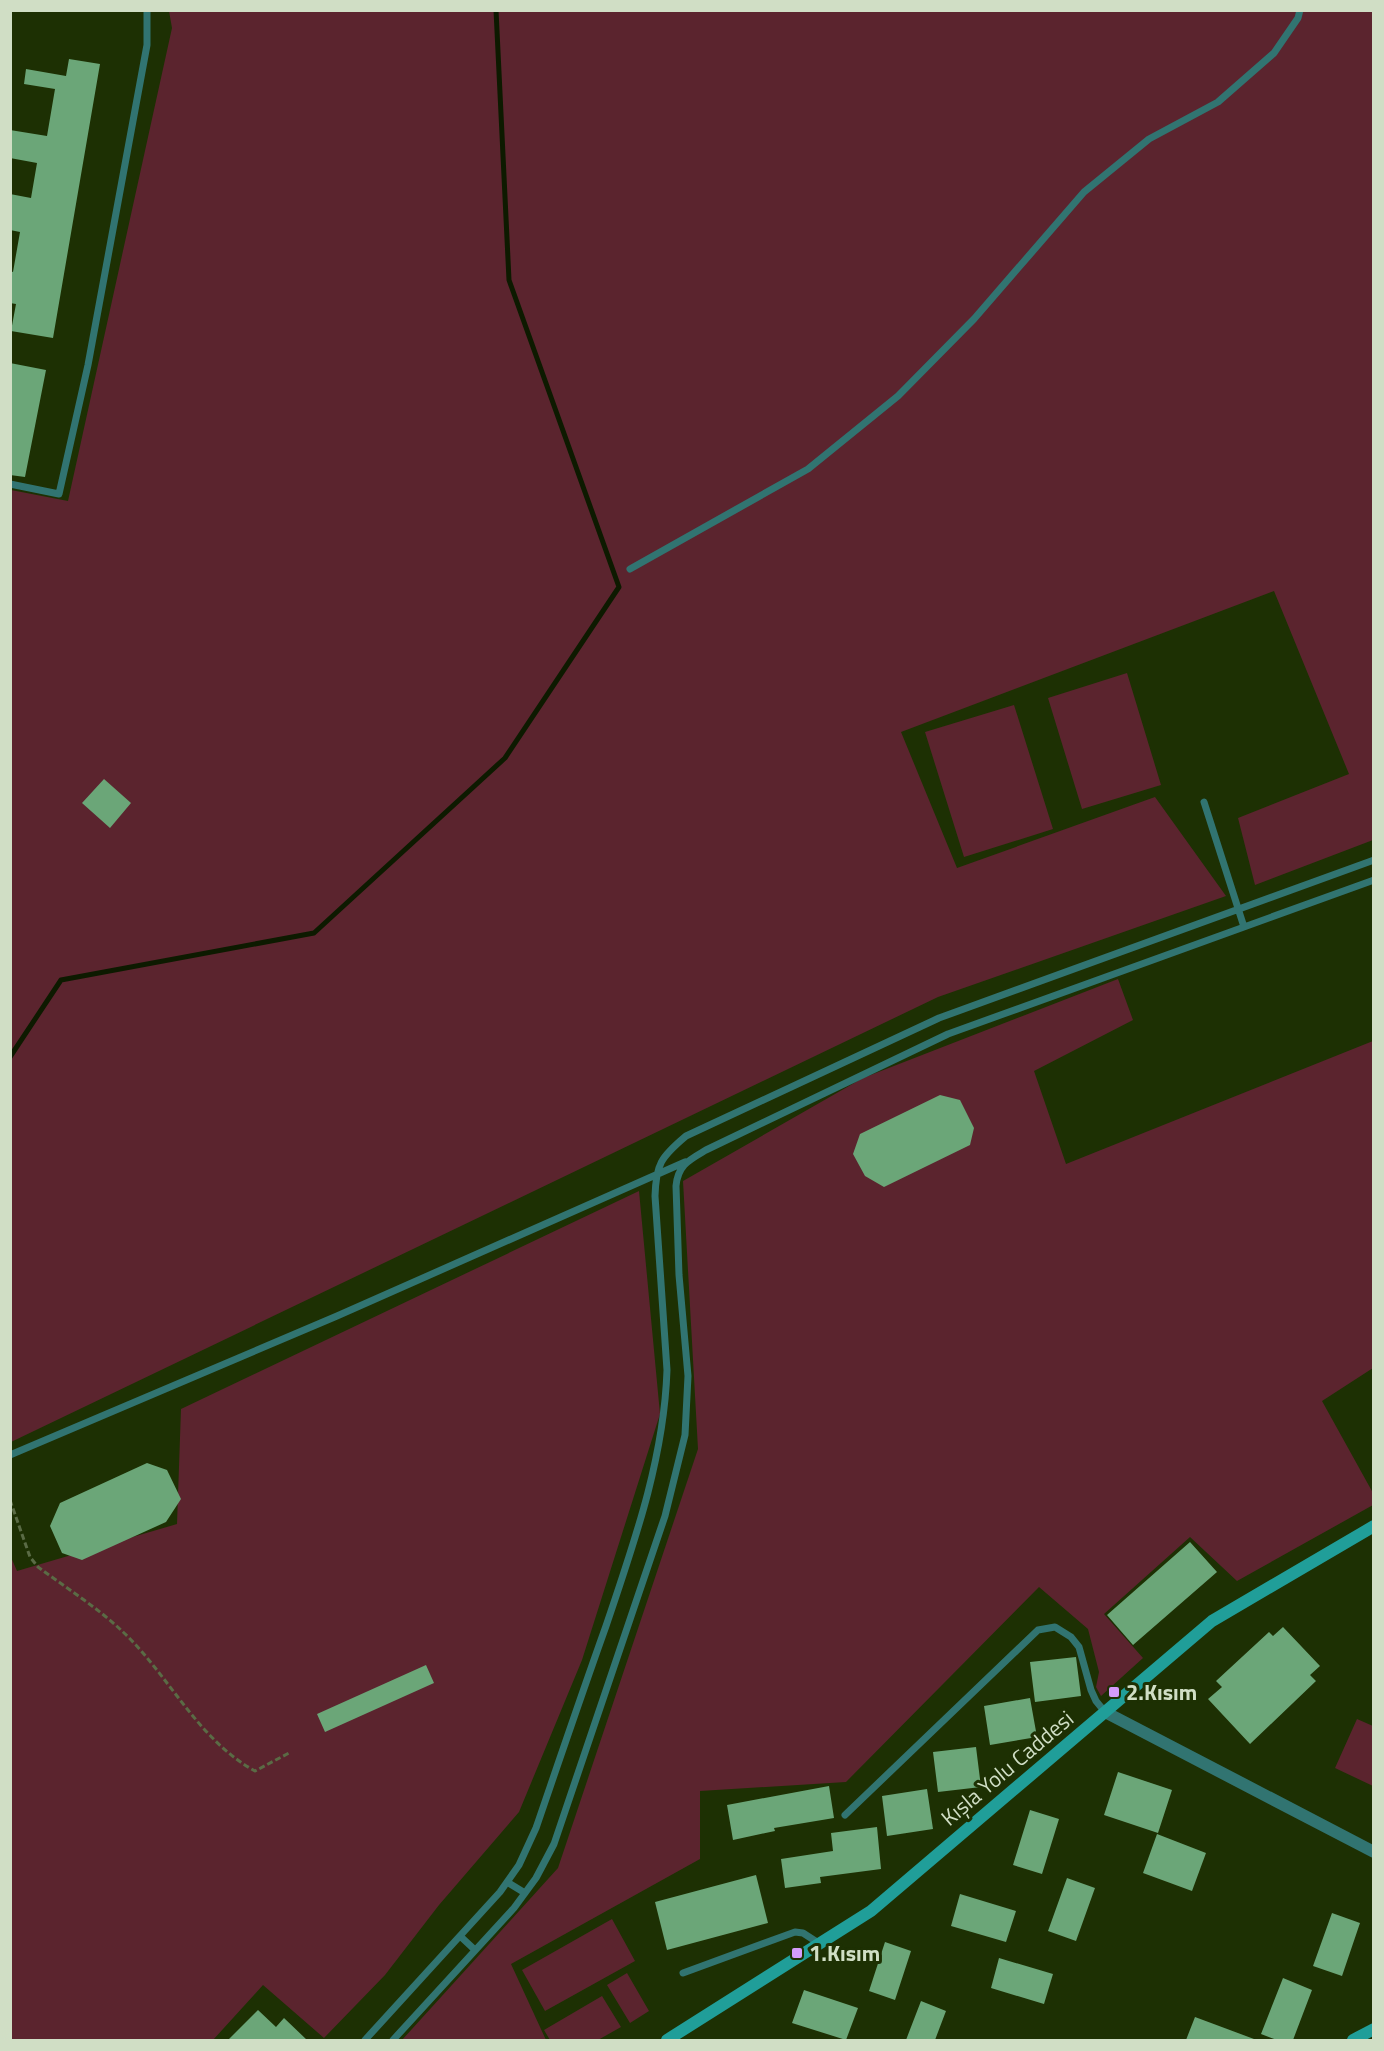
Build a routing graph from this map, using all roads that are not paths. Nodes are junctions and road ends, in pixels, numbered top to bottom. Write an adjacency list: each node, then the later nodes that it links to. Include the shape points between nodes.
1 (147, 10): 3 (lane, via 147,45 90,353 59,494)
2 (1300, 10): 4 (lane, via 1274,53 1218,102 1149,139 1084,192 974,319 898,396 808,469)
3 (10, 484)
4 (630, 569)
5 (1204, 802): 8 (lane)
6 (1374, 860): 8 (lane)
7 (1374, 880): 9 (lane)
8 (1239, 909): 9 (lane); 11 (lane, via 939,1018 686,1136 669,1150)
9 (1244, 927): 10 (lane, via 948,1034)
10 (689, 1160): 11 (lane); 18 (lane, via 677,1173 676,1186 688,1376 685,1435 665,1516 554,1844)
11 (656, 1175): 12 (lane); 17 (lane, via 667,1370 651,1481 633,1546 536,1828)
12 (10, 1455)
13 (1374, 1526): 14 (street, Kışla Yolu Caddesi, via 1212,1621)
14 (1105, 1712): 15 (lane, via 1096,1701 1079,1647 1071,1637 1055,1627 1038,1630); 16 (street); 20 (street, Kışla Yolu Caddesi, via 871,1911)
15 (845, 1815)
16 (1374, 1852)
17 (507, 1882): 18 (lane); 19 (lane)
18 (525, 1893): 21 (lane)
19 (460, 1936): 21 (lane); 24 (lane)
20 (820, 1944): 22 (lane, via 795,1932); 26 (street, Kışla Yolu Caddesi)
21 (475, 1950): 25 (lane)
22 (683, 1973)
23 (1374, 2029): 27 (street)
24 (365, 2040)
25 (393, 2040)
26 (667, 2040)
27 (1353, 2040)

